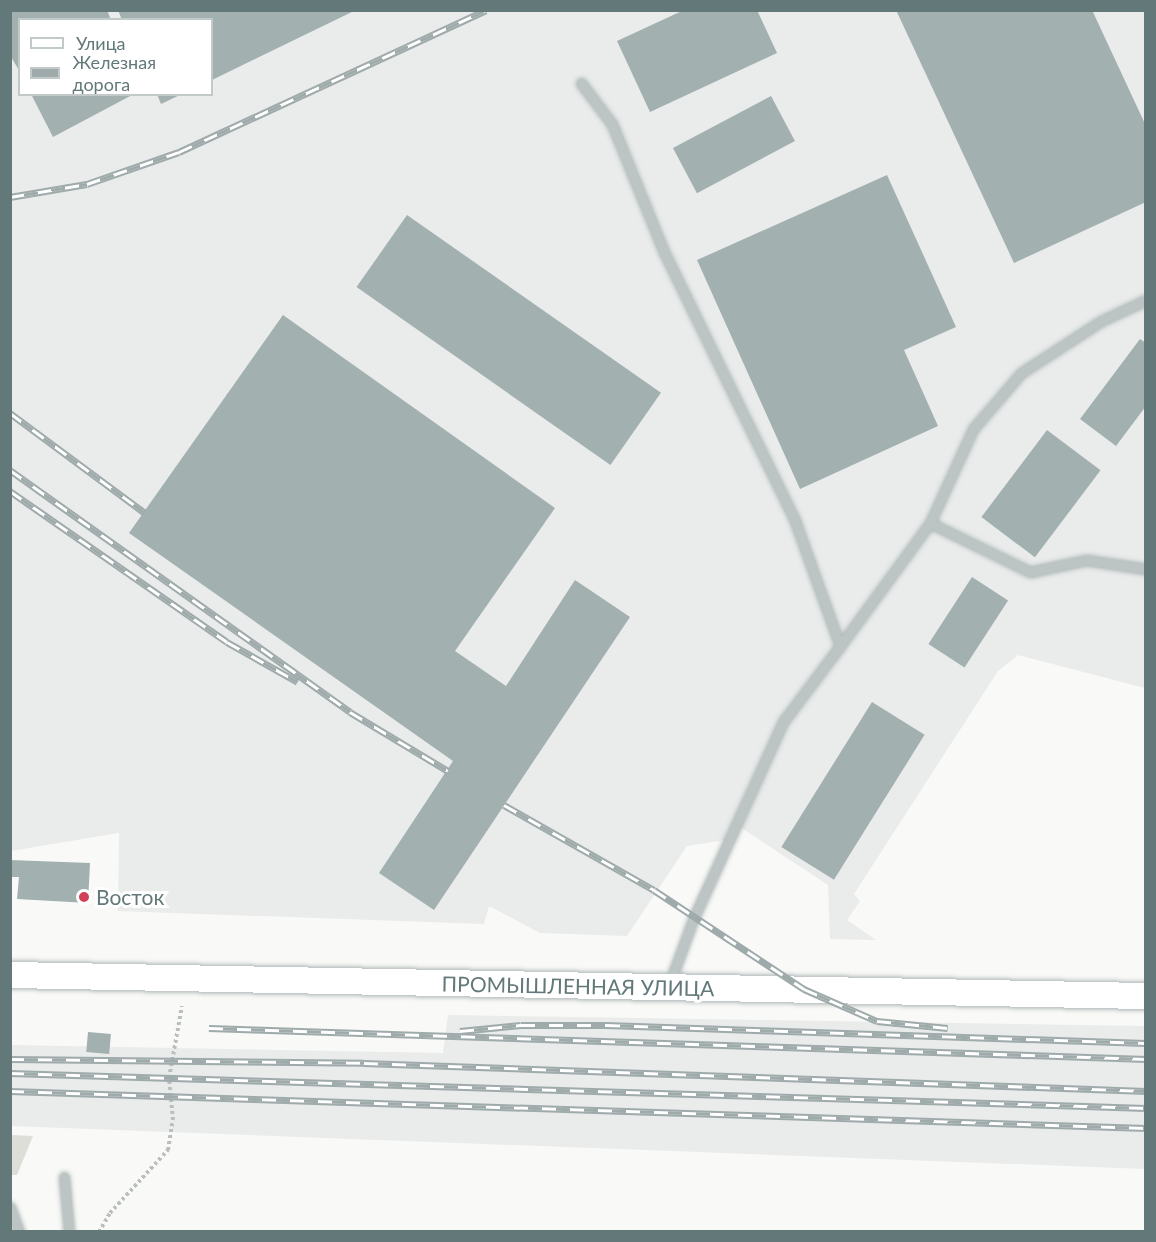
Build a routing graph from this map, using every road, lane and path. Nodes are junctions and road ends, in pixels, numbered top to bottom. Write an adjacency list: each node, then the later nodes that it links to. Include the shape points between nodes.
1 (581, 83): 5 (lane, via 612,124 664,252 795,521)
2 (1146, 300): 3 (lane, via 1101,321 1021,373 973,429)
3 (930, 523): 4 (lane, via 1030,572 1086,560); 5 (lane)
4 (1146, 569)
5 (840, 646): 7 (lane, via 783,722 694,917)
6 (10, 975): 7 (street, ПРОМЫШЛЕННАЯ УЛИЦА)
7 (668, 987): 8 (street, ПРОМЫШЛЕННАЯ УЛИЦА)
8 (1146, 996)
9 (182, 1006): 14 (path, via 170,1078 172,1120 168,1150 110,1213)
10 (64, 1177): 13 (lane)
11 (10, 1207): 12 (lane)
12 (19, 1232)
13 (69, 1232)
14 (99, 1232)

